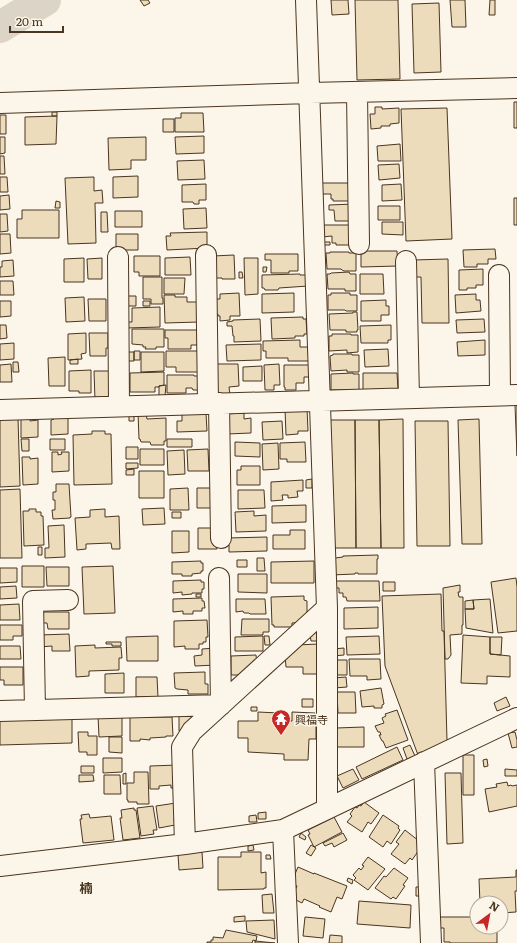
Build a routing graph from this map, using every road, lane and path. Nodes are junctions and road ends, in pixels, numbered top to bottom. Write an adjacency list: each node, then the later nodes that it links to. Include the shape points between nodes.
1 (306, 0): 4 (street)
2 (517, 88): 3 (street)
3 (357, 92): 4 (street); 6 (street)
4 (310, 93): 5 (street); 13 (street)
5 (0, 103)
6 (360, 244)
7 (206, 255): 14 (street)
8 (118, 257): 15 (street)
9 (406, 261): 12 (street)
10 (498, 275): 11 (street)
11 (509, 395): 12 (street)
12 (409, 398): 13 (street)
13 (319, 400): 14 (street); 20 (street)
14 (213, 403): 15 (street); 17 (street)
15 (119, 406): 16 (street)
16 (0, 410)
17 (221, 538)
18 (219, 578): 21 (street)
19 (68, 600): 22 (street, via 33,601)
20 (327, 608): 21 (street); 26 (street)
21 (221, 704): 22 (street); 28 (street, via 192,731 182,747)
22 (35, 710): 23 (street)
23 (0, 711)
24 (517, 718): 25 (street)
25 (424, 762): 26 (street); 31 (street)
26 (328, 809): 27 (street)
27 (283, 830): 28 (street); 30 (street)
28 (185, 844): 29 (street)
29 (0, 866)
30 (288, 943)
31 (431, 943)

